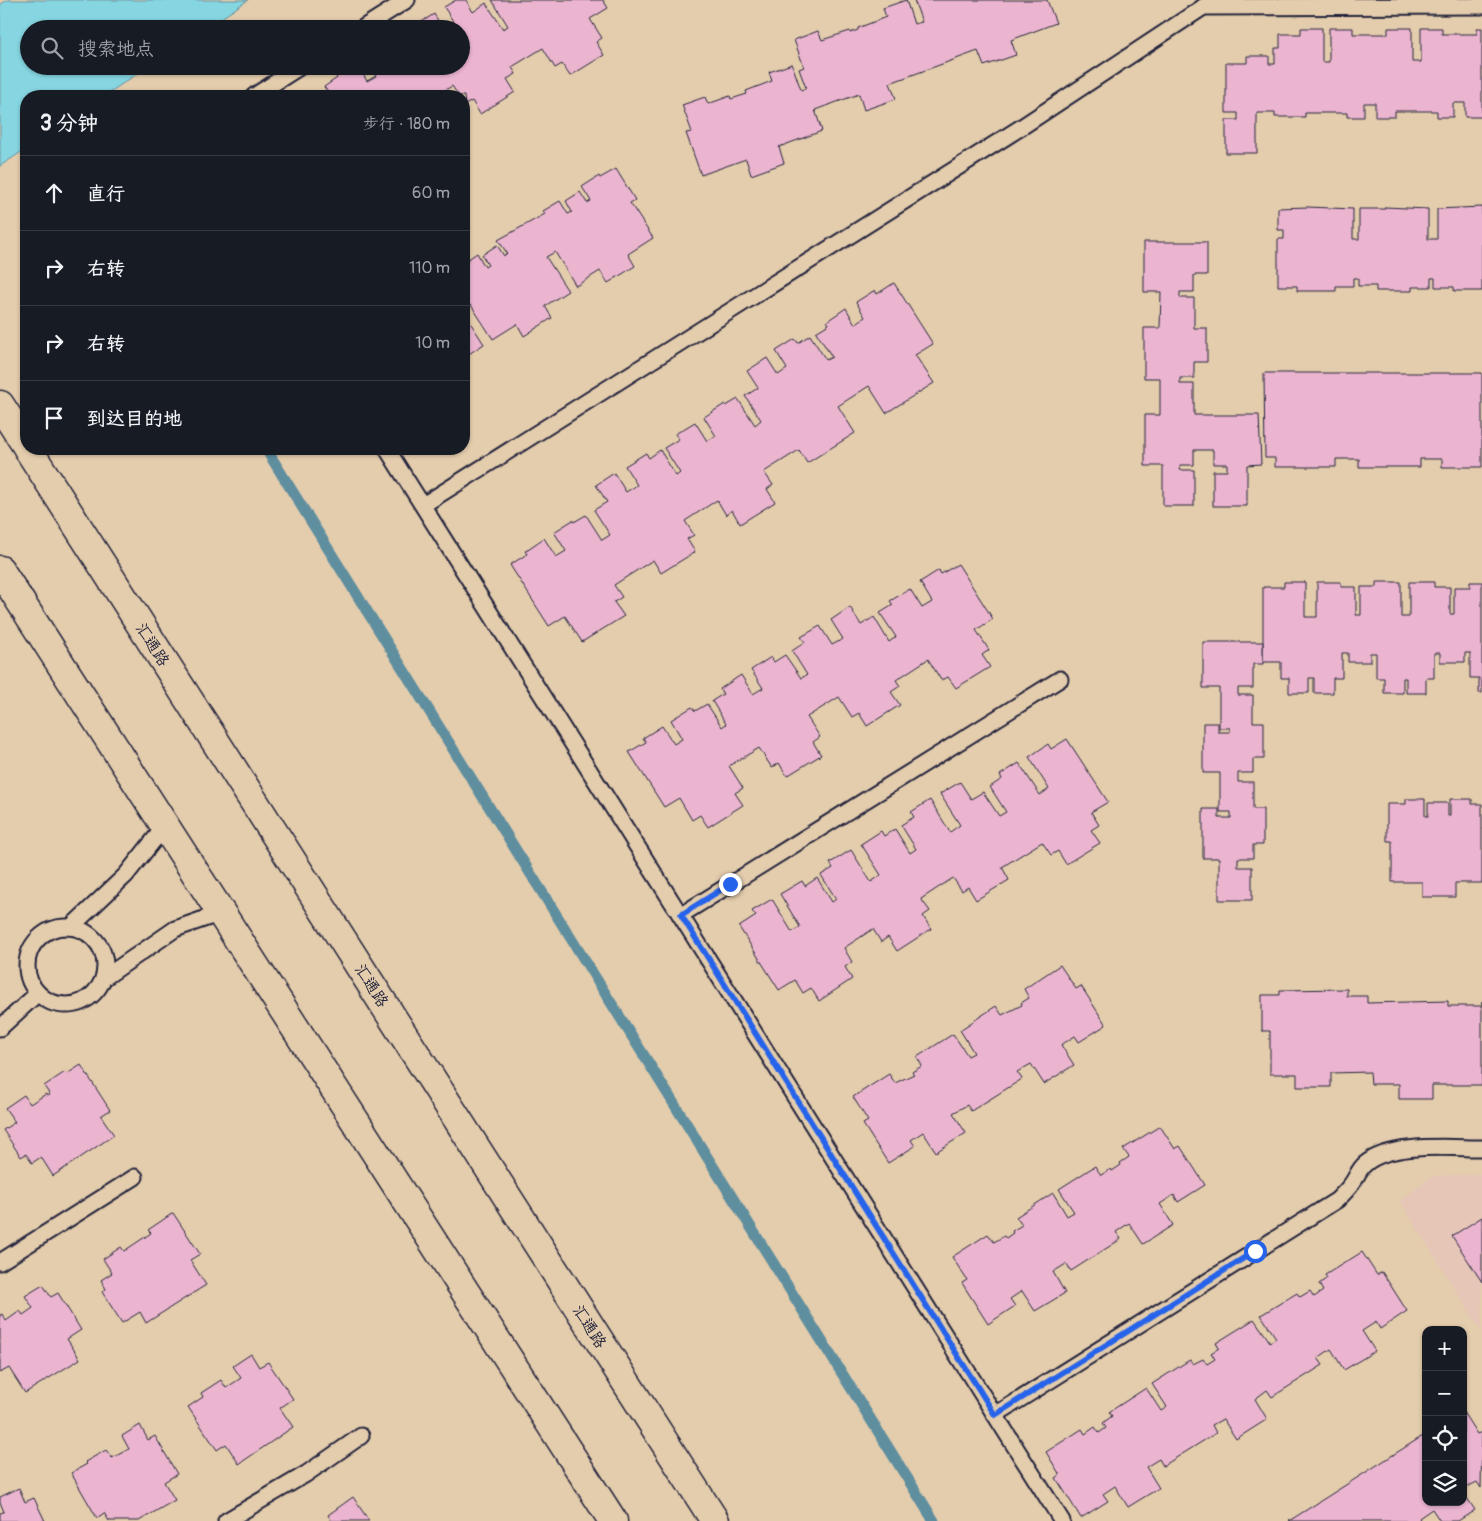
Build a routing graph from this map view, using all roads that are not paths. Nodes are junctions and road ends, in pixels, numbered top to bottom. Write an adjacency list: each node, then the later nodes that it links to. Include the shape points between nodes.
1 (406, 0): 4 (lane)
2 (1209, 3): 3 (lane); 11 (lane, via 1020,128)
3 (1482, 6)
4 (375, 20)
5 (287, 75): 6 (lane)
6 (263, 90)
7 (0, 404): 8 (main road)
8 (20, 436)
9 (32, 455): 28 (main road, 汇通路)
10 (391, 455): 11 (lane)
11 (423, 505): 16 (lane)
12 (0, 570): 14 (main road)
13 (1060, 679): 16 (lane)
14 (165, 826): 15 (main road); 17 (lane, via 126,875)
15 (221, 913): 18 (lane, via 175,929); 27 (main road)
16 (681, 915): 24 (lane)
17 (71, 927): 18 (lane, via 84,931 95,940 102,951); 19 (lane, via 57,928 34,943 27,968 30,982)
18 (104, 978): 19 (lane, via 88,999 75,1004 62,1005)
19 (38, 994): 20 (lane)
20 (0, 1028)
21 (1482, 1148): 24 (lane, via 1403,1149 1376,1157 1365,1164 1337,1200)
22 (136, 1177): 23 (lane)
23 (0, 1262)
24 (995, 1415): 29 (lane)
25 (362, 1436): 26 (lane, via 306,1474)
26 (226, 1521)
27 (613, 1521)
28 (715, 1521)
29 (1062, 1521)

